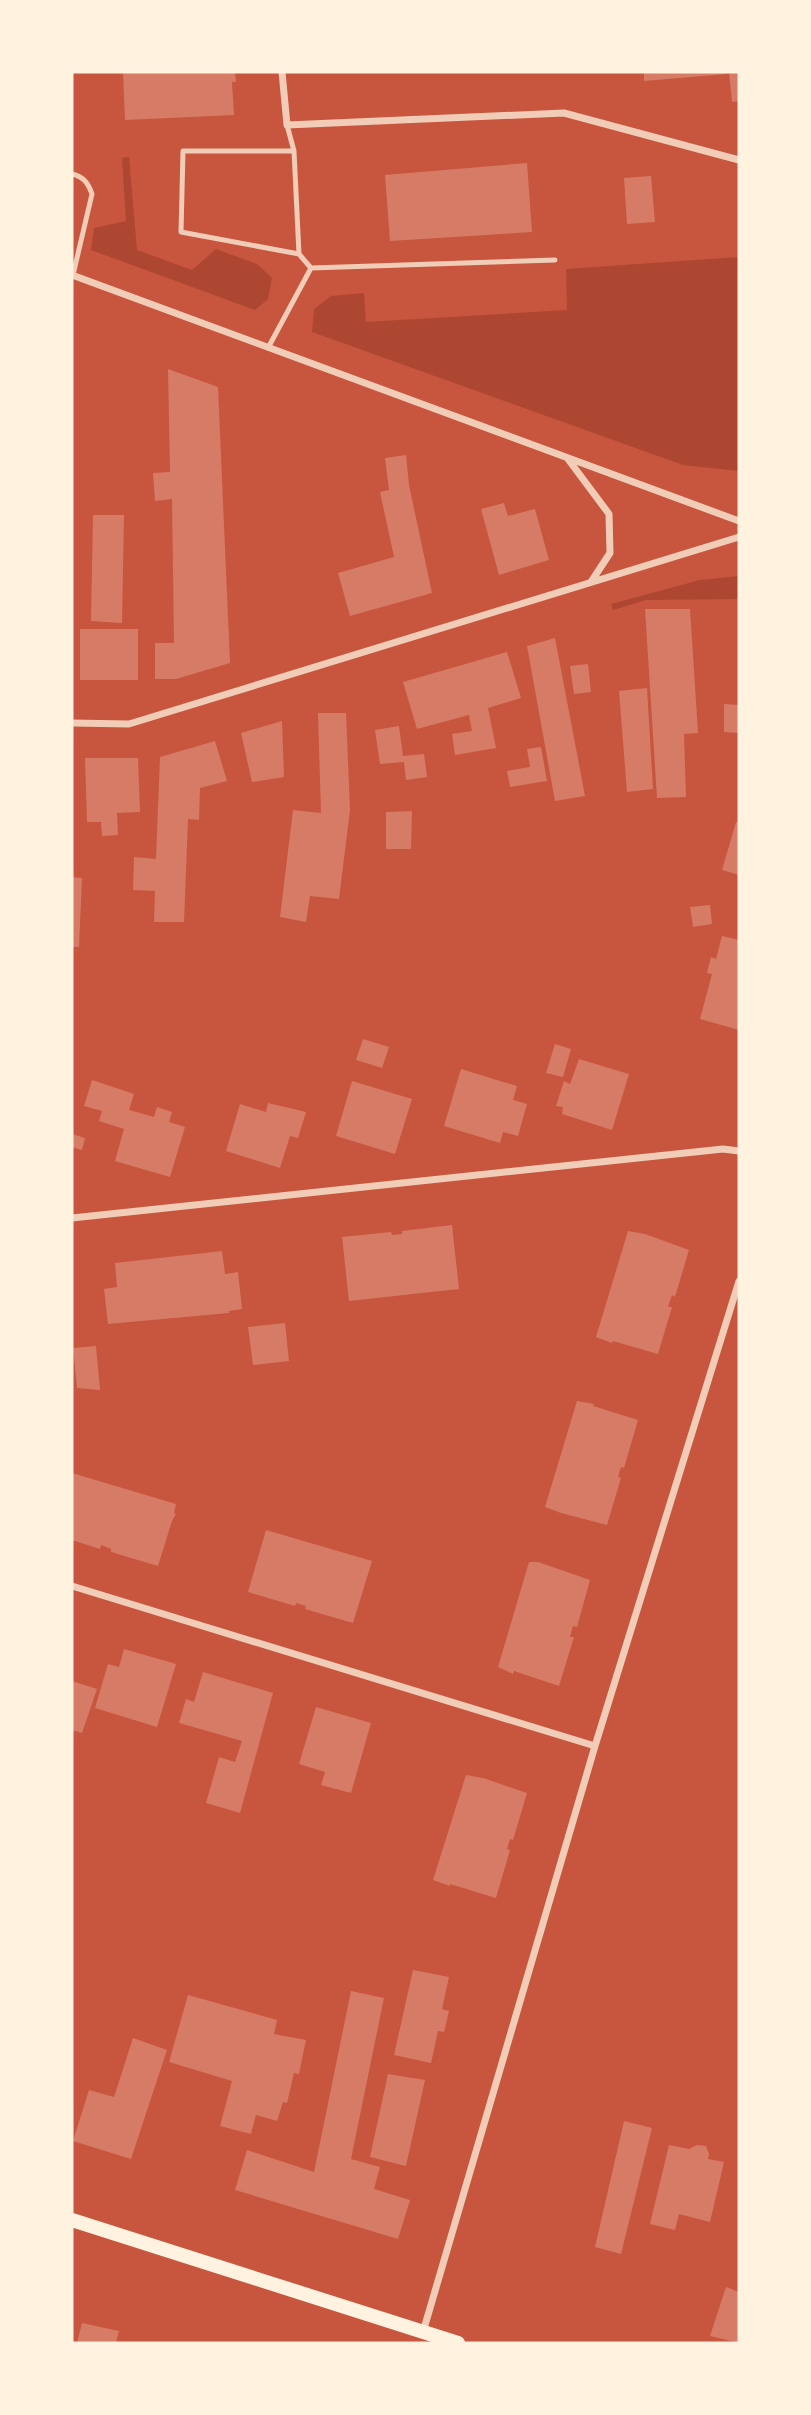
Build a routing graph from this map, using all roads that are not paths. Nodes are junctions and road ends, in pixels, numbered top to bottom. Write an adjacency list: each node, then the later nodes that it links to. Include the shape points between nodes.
1 (282, 72): 2 (street)
2 (287, 125): 3 (lane); 4 (street, via 564,113)
3 (294, 151): 6 (lane); 6 (lane, via 183,151 181,232)
4 (739, 160)
5 (72, 174): 9 (lane, via 81,176 92,194)
6 (299, 254): 8 (lane)
7 (555, 260): 8 (lane)
8 (311, 268): 10 (lane)
9 (72, 275): 10 (street)
10 (268, 348): 11 (street)
11 (568, 458): 12 (street); 14 (street, via 610,514 610,553)
12 (739, 521)
13 (739, 537): 14 (street)
14 (591, 583): 15 (street, via 129,724)
15 (72, 723)
16 (739, 1151): 17 (street, via 723,1149)
17 (72, 1218)
18 (739, 1281): 20 (street)
19 (72, 1586): 20 (street)
20 (595, 1746): 22 (street)
21 (72, 2220): 22 (main road)
22 (423, 2332): 23 (main road)
23 (458, 2343)

